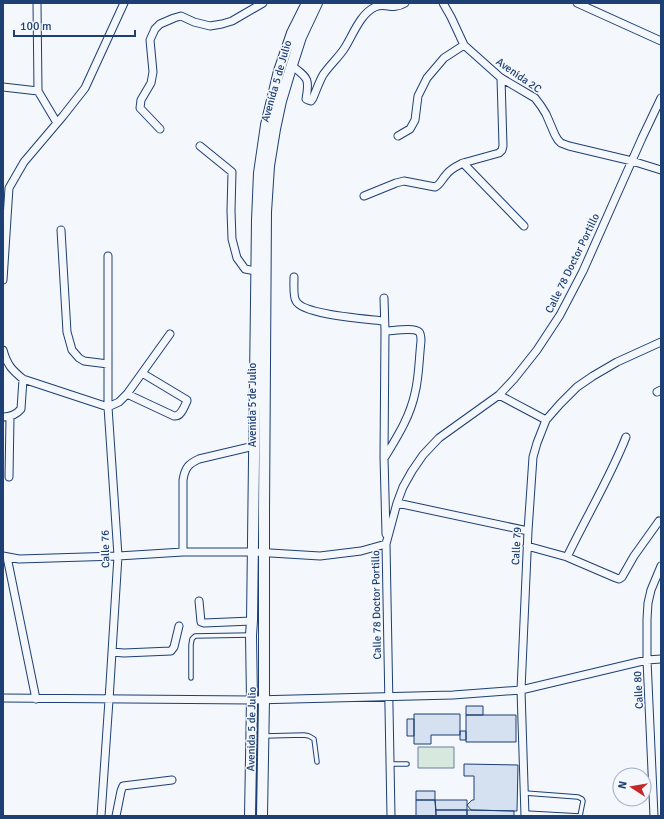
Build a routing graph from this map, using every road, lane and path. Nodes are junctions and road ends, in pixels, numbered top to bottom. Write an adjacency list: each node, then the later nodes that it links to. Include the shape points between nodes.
1 (37, 3): 14 (street)
2 (124, 3): 16 (street, via 86,88)
3 (263, 3): 17 (street, via 222,24 210,26 181,16 160,24 155,29 150,40 153,72 151,83 141,100 140,108)
4 (307, 3): 27 (main road, Avenida 5 de Julio, via 292,33 279,71 266,125 256,220)
5 (318, 3): 11 (main road, Avenida 5 de Julio, via 301,37)
6 (405, 3): 11 (street, via 394,7 375,7 366,13 344,49 323,75 311,101 306,98 308,82)
7 (443, 3): 10 (street, Avenida 2C)
8 (577, 3): 9 (street)
9 (661, 41)
10 (464, 45): 12 (street, Avenida 2C); 18 (street, via 444,58 427,78 418,96 415,120 410,128)
11 (292, 65): 55 (main road, Avenida 5 de Julio, via 275,129 266,212)
12 (501, 78): 20 (street, Avenida 2C, via 535,98 562,143); 21 (street, via 502,150)
13 (3, 87): 14 (street)
14 (38, 90): 16 (street)
15 (661, 98): 20 (street, Calle 78 Doctor Portillo)
16 (57, 123): 29 (street, via 24,162 9,188)
17 (160, 129)
18 (398, 136)
19 (200, 146): 27 (street, via 232,172 232,239 237,258 245,269)
20 (632, 161): 22 (street, Avenida 2C); 40 (street, Calle 78 Doctor Portillo, via 583,272 560,315 537,350)
21 (463, 163): 23 (street, via 446,174 437,187 404,181); 24 (street)
22 (661, 170)
23 (364, 196)
24 (524, 226)
25 (62, 230): 36 (street, via 67,332 72,350 84,361)
26 (108, 256): 36 (street, Calle 76)
27 (256, 271): 45 (main road, Avenida 5 de Julio)
28 (294, 277): 31 (street, via 295,301 300,306 343,317)
29 (3, 280)
30 (384, 298): 31 (street)
31 (384, 321): 32 (street)
32 (385, 331): 46 (street); 46 (street, via 416,330 421,336 421,341 415,394 403,427)
33 (170, 334): 37 (street)
34 (661, 342): 43 (street, Calle 79, via 593,376 577,387)
35 (3, 350): 38 (street, via 13,371)
36 (108, 364): 41 (street, Calle 76)
37 (142, 373): 39 (street); 39 (street, via 187,400 180,415 174,416)
38 (23, 379): 41 (street); 42 (street, via 21,409)
39 (127, 394): 41 (street, via 119,402)
40 (499, 395): 43 (street); 48 (street, Calle 78 Doctor Portillo, via 440,438 423,455 403,487)
41 (108, 407): 57 (street, Calle 76)
42 (6, 417): 47 (street)
43 (546, 420): 50 (street, Calle 79, via 533,457)
44 (626, 437): 58 (street)
45 (254, 446): 53 (street, via 191,462 183,480); 54 (main road, Avenida 5 de Julio)
46 (384, 457): 51 (street)
47 (9, 477)
48 (397, 503): 50 (street); 51 (street, Calle 78 Doctor Portillo)
49 (660, 521): 58 (street, via 619,579)
50 (528, 532): 52 (street, Calle 79)
51 (386, 544): 55 (street, via 361,551 320,556); 69 (street, Calle 78 Doctor Portillo)
52 (527, 546): 58 (street); 68 (street, Calle 79)
53 (183, 552): 54 (street); 57 (street)
54 (253, 552): 55 (street); 61 (main road, Avenida 5 de Julio)
55 (264, 553): 72 (main road, Avenida 5 de Julio)
56 (5, 556): 57 (street, via 19,559); 71 (street)
57 (118, 556): 64 (street, Calle 76)
58 (567, 557)
59 (661, 566): 66 (street, Calle 80, via 648,604)
60 (199, 601): 61 (street, via 201,622 204,624)
61 (252, 621): 63 (main road, Avenida 5 de Julio)
62 (179, 626): 64 (street, via 174,647 170,651)
63 (251, 635): 67 (lane, via 195,636 191,645); 74 (main road, Avenida 5 de Julio)
64 (112, 652): 73 (street, Calle 76)
65 (661, 659): 66 (street)
66 (647, 660): 68 (street); 88 (street, Calle 80)
67 (191, 678)
68 (521, 690): 69 (street); 80 (street, Calle 79)
69 (389, 696): 72 (street); 77 (street, Calle 78 Doctor Portillo)
70 (3, 698): 71 (street)
71 (36, 699): 73 (street)
72 (264, 699): 74 (street); 75 (main road, Avenida 5 de Julio)
73 (110, 700): 74 (street); 82 (street, Calle 76)
74 (252, 700): 84 (main road, Avenida 5 de Julio)
75 (263, 736): 76 (lane, via 309,736 314,739); 85 (main road, Avenida 5 de Julio)
76 (317, 762)
77 (390, 764): 78 (lane); 86 (street, Calle 78 Doctor Portillo)
78 (407, 764)
79 (172, 780): 83 (street, via 123,786)
80 (524, 792): 81 (street, Calle 79); 87 (lane, via 578,797 582,799)
81 (525, 815): 87 (lane)
82 (101, 816)
83 (116, 816)
84 (250, 816)
85 (262, 816)
86 (391, 816)
87 (580, 816)
88 (654, 816)

